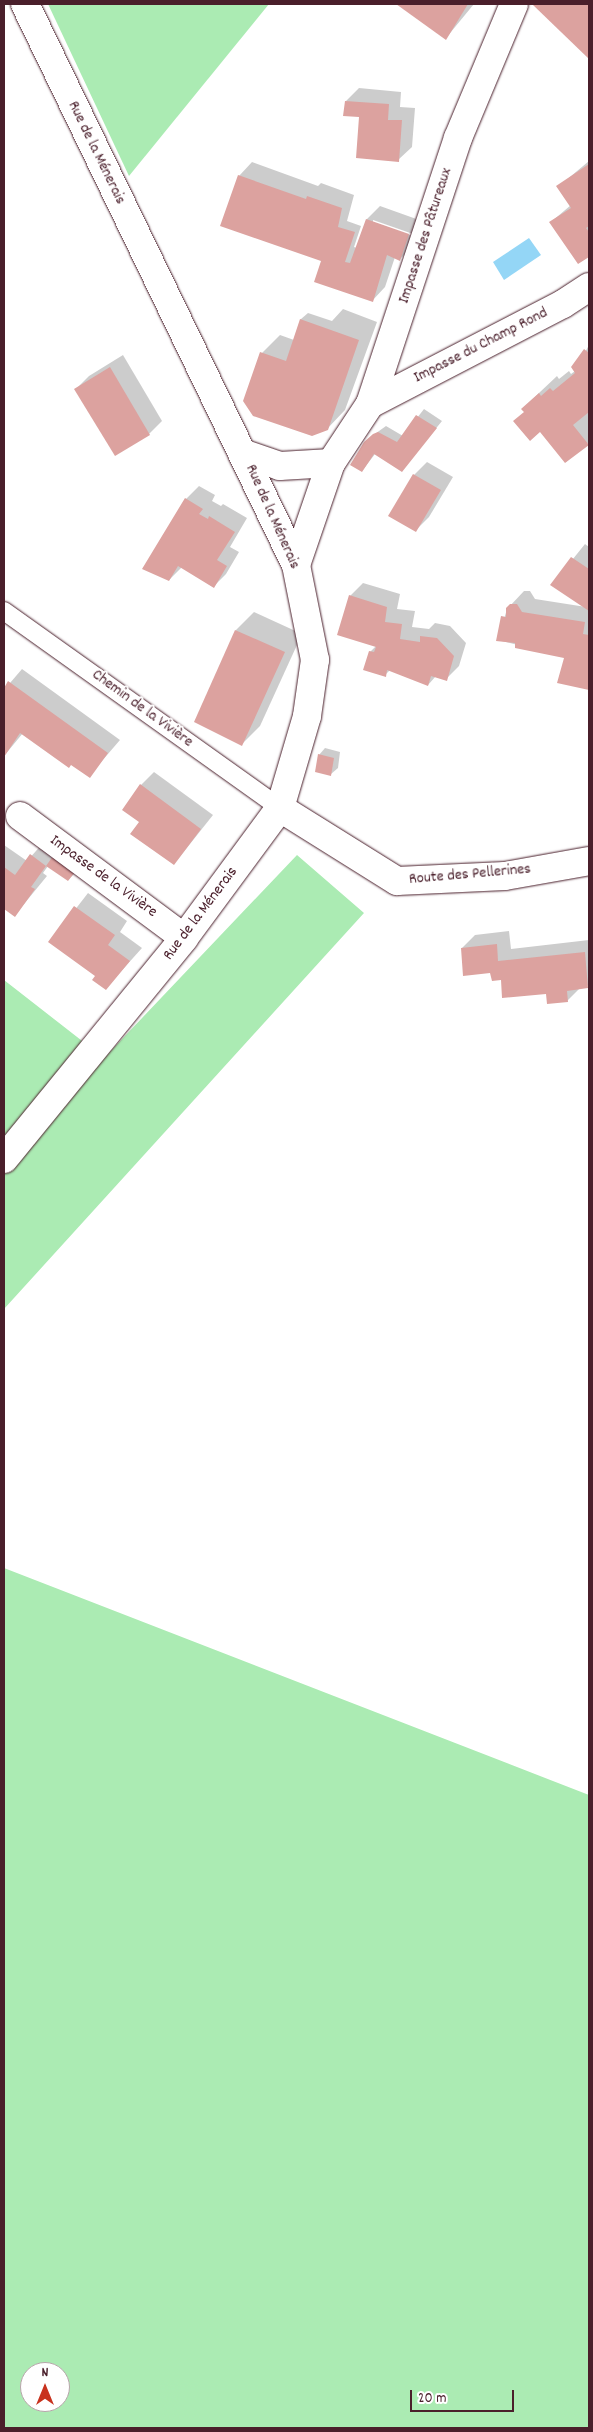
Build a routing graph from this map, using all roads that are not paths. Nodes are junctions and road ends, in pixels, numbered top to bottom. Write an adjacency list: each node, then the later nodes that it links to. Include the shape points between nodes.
1 (25, 4): 5 (street, Rue de la Ménerais)
2 (514, 4): 4 (street, Impasse des Pâtureaux, via 458,138)
3 (589, 287): 4 (street, Impasse du Champ Rond)
4 (370, 404): 6 (street, Impasse des Pâtureaux)
5 (242, 453): 6 (street, via 280,466); 7 (street, Rue de la Ménerais)
6 (331, 464): 7 (street, Impasse des Pâtureaux)
7 (296, 565): 9 (street, Rue de la Ménerais, via 315,660 307,716)
8 (4, 611): 9 (lane, Chemin de la Vivière)
9 (280, 808): 11 (street, Route des Pellerines, via 397,881 505,876); 12 (street, Rue de la Ménerais)
10 (20, 816): 12 (street, Impasse de la Vivière)
11 (589, 861)
12 (184, 938): 13 (street, Rue de la Ménerais)
13 (4, 1159)

